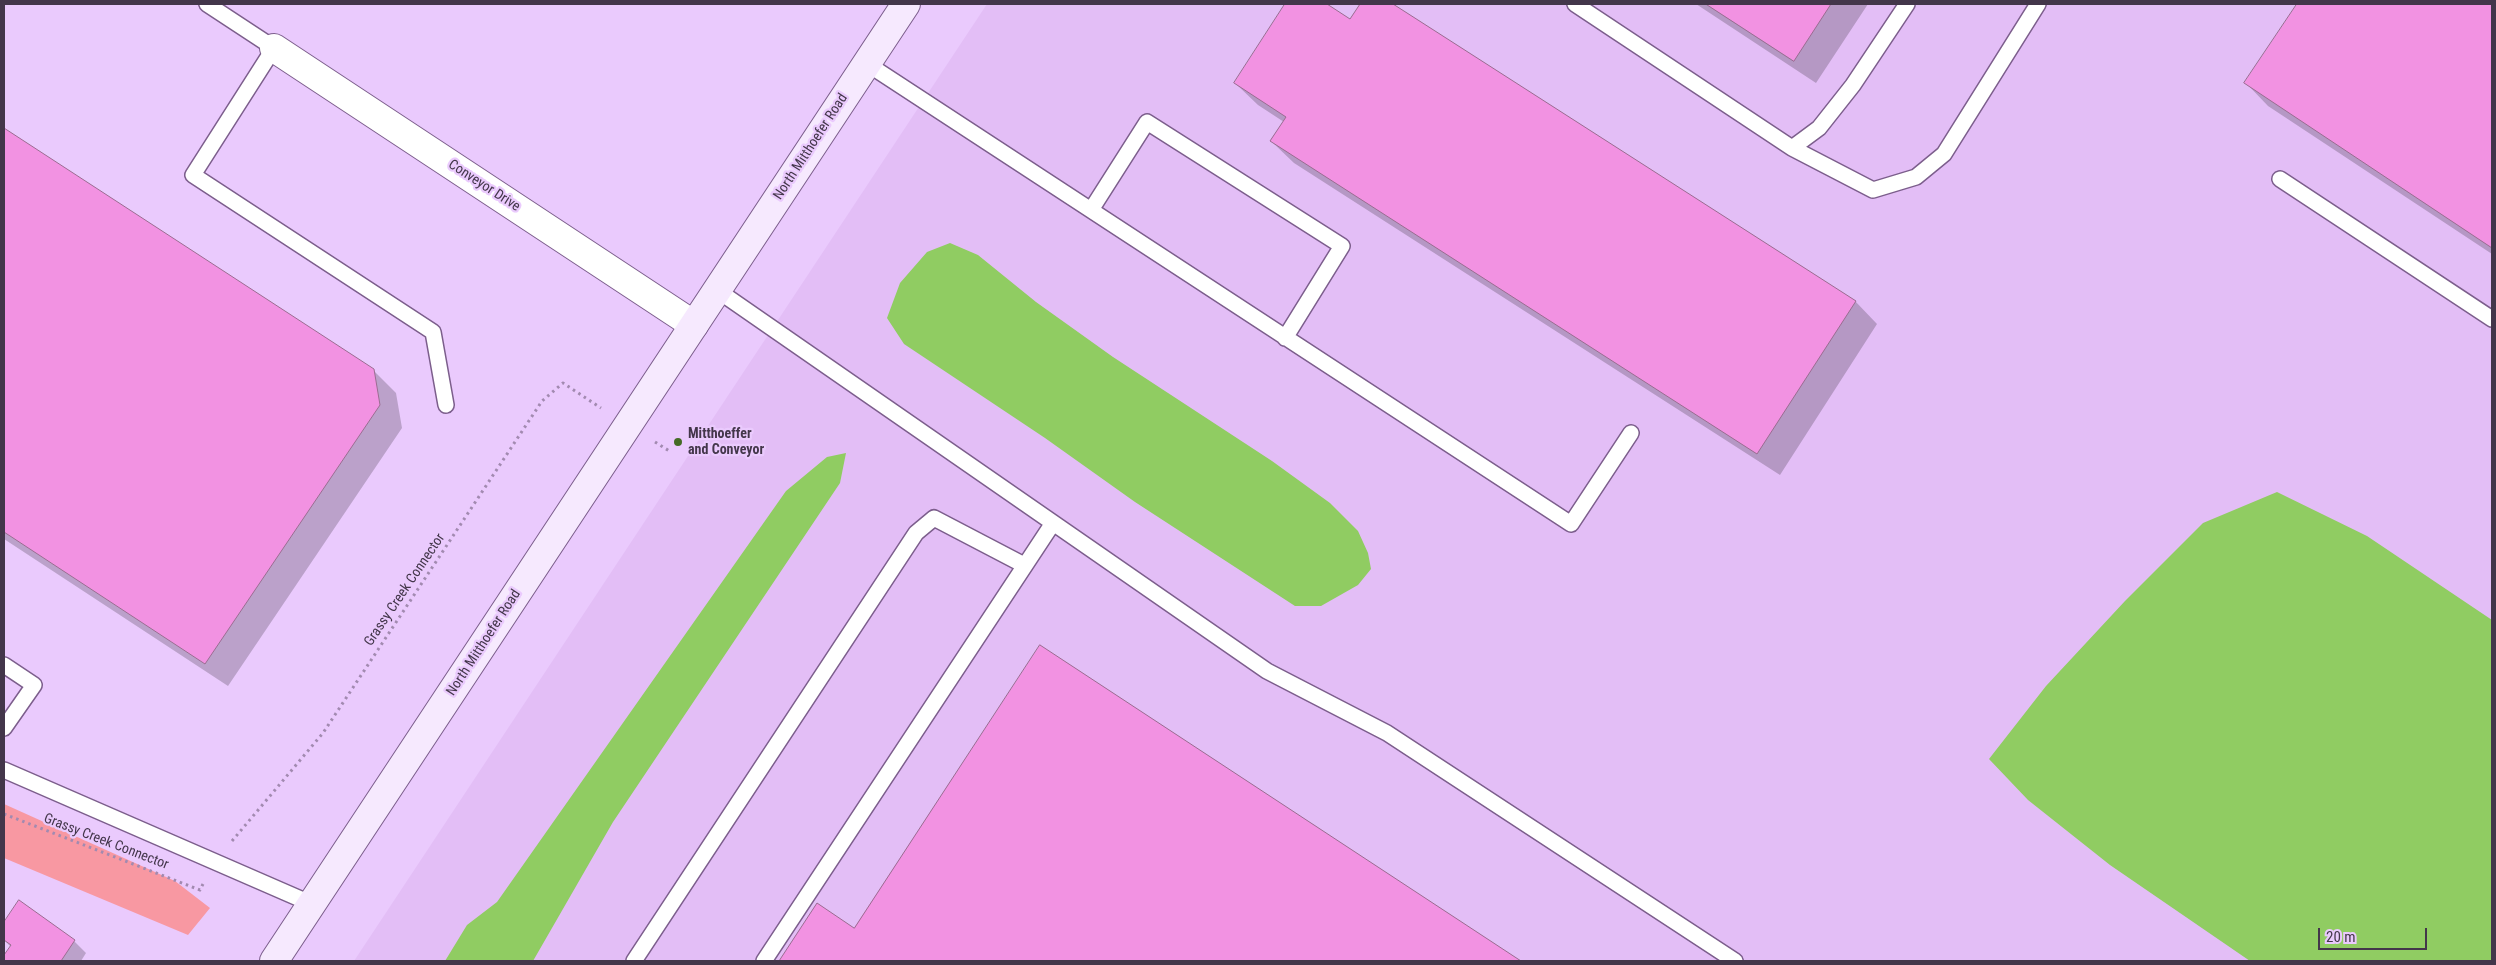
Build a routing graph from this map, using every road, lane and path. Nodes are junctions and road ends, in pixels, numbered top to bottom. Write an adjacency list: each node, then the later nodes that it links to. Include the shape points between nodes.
1 (207, 4): 6 (lane)
2 (906, 4): 7 (main road, North Mitthoefer Road)
3 (1575, 4): 8 (lane)
4 (1907, 4): 8 (lane, via 1842,99 1818,128)
5 (2038, 4): 8 (lane, via 1944,154 1916,178 1873,190)
6 (274, 48): 13 (street, Conveyor Drive); 15 (lane, via 193,175 433,332)
7 (866, 64): 10 (lane); 11 (main road, North Mitthoefer Road)
8 (1792, 148)
9 (2280, 179): 12 (lane)
10 (1091, 210): 14 (lane); 14 (lane, via 1147,122 1342,246)
11 (717, 290): 13 (main road, North Mitthoefer Road); 18 (lane)
12 (2492, 319)
13 (694, 325): 26 (main road, North Mitthoefer Road)
14 (1285, 338): 17 (lane, via 1571,524)
15 (446, 405)
16 (603, 410): 24 (path, Grassy Creek Connector, via 563,383 542,401 323,733)
17 (1631, 433)
18 (1053, 522): 19 (lane); 30 (lane, via 1267,671 1387,733)
19 (1024, 565): 28 (lane, via 934,518 916,533); 29 (lane)
20 (4, 665): 21 (lane, via 34,685)
21 (4, 728)
22 (4, 770): 26 (lane)
23 (4, 814): 25 (path, Grassy Creek Connector)
24 (230, 843)
25 (200, 890)
26 (312, 904): 27 (main road, North Mitthoefer Road)
27 (274, 961)
28 (634, 961)
29 (764, 961)
30 (1735, 961)

